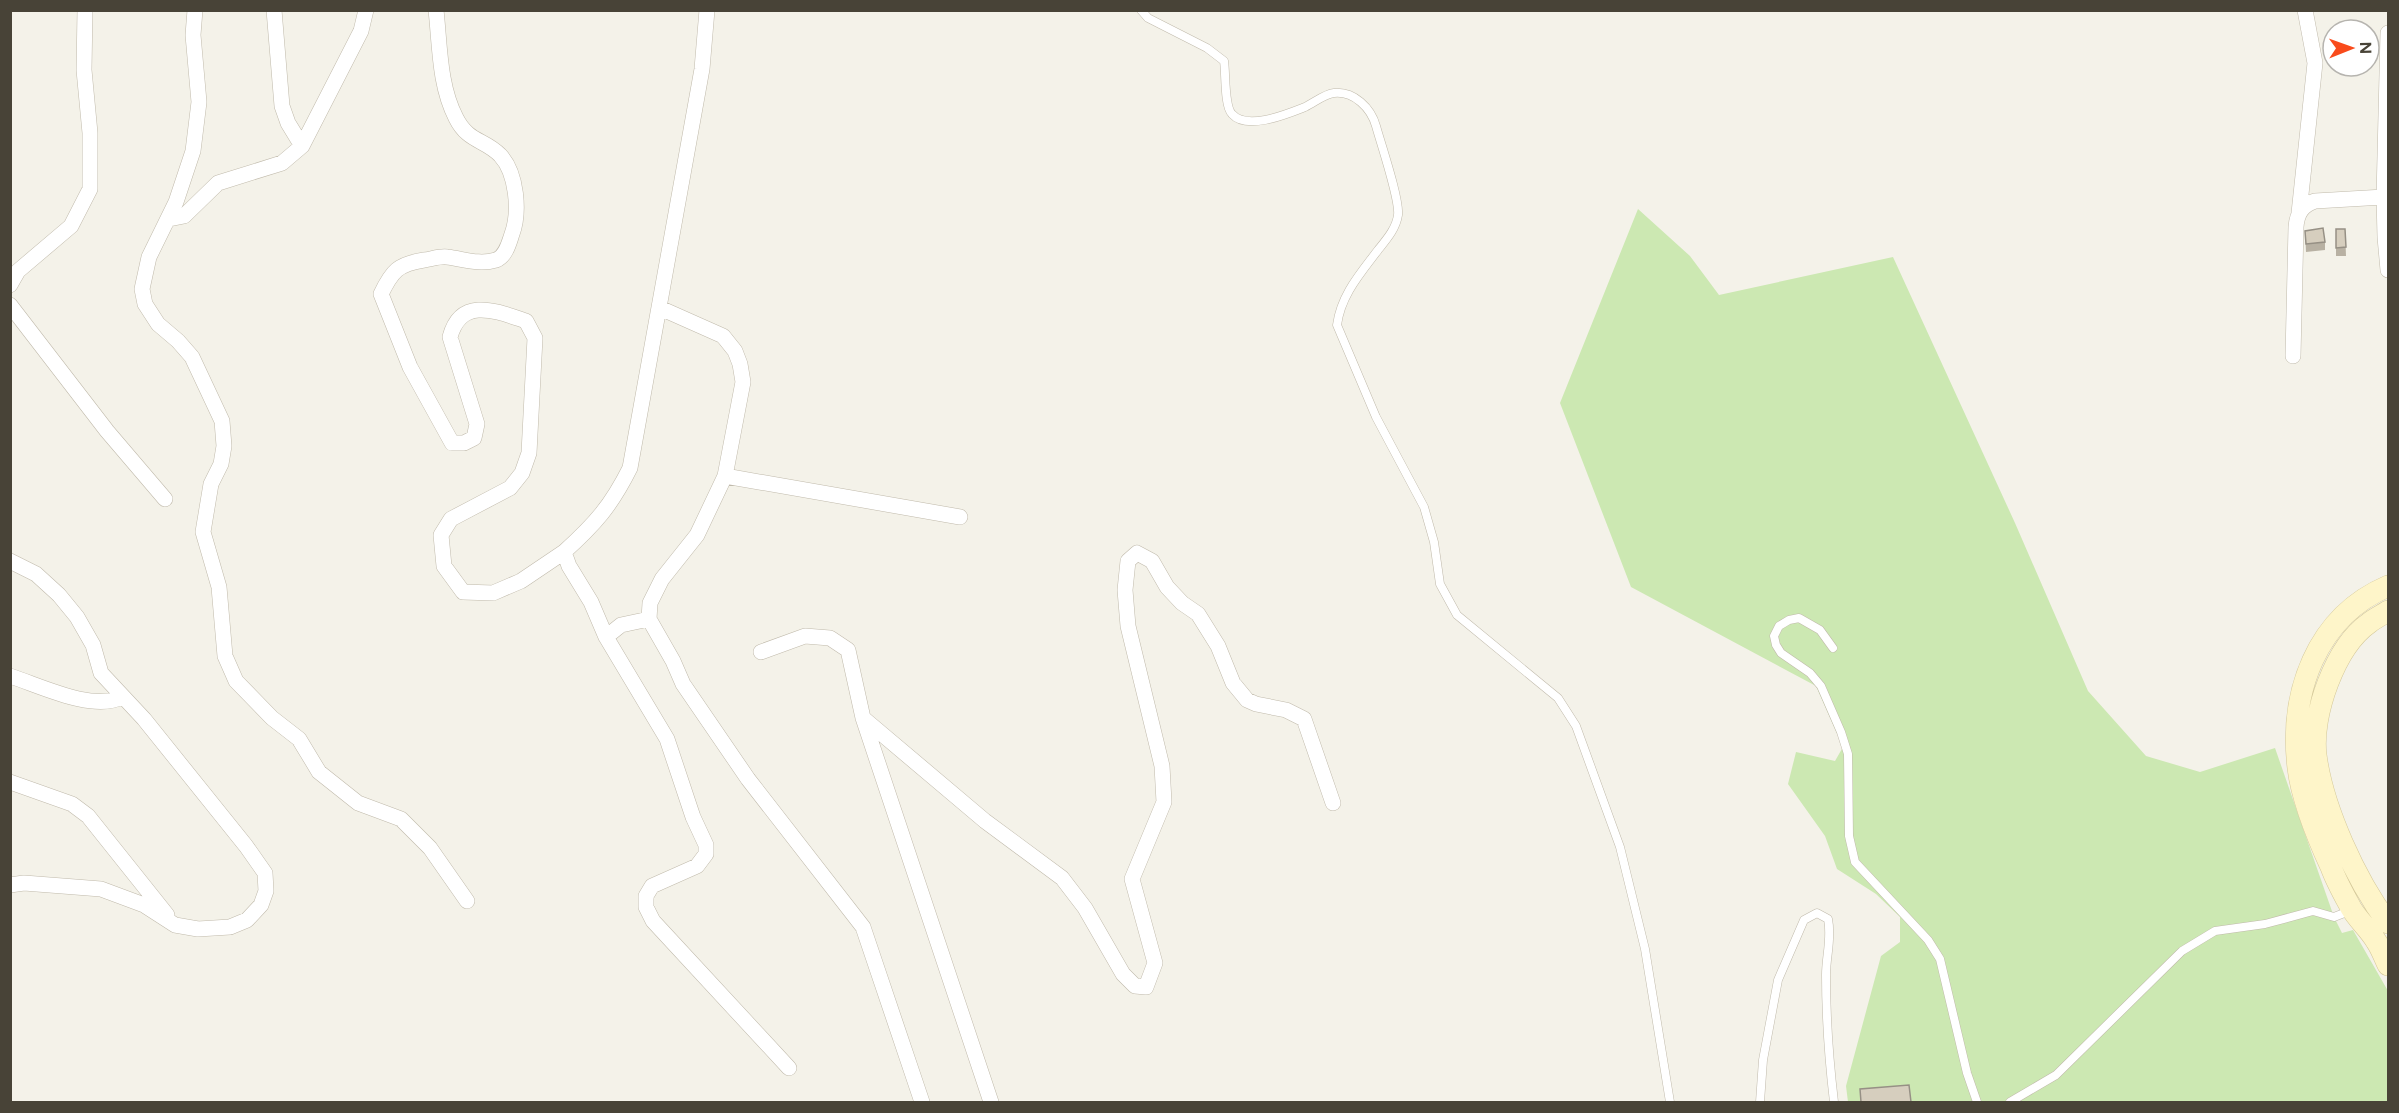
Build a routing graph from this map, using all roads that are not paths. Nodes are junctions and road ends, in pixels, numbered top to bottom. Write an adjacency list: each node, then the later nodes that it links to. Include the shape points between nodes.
1 (85, 10): 15 (street, via 90,189 71,226 18,271)
2 (195, 10): 13 (street, via 193,35 199,102 193,151)
3 (274, 10): 10 (street, via 282,106)
4 (366, 10): 10 (street, via 361,31)
5 (436, 10): 22 (street, via 442,79 455,117 466,134 500,155 515,190 515,225 501,258 485,263 444,257 406,262 389,277 381,294 410,367 452,444 474,438 477,424 450,337 454,324 463,314 490,309 526,321 535,338 529,453 522,473 510,488 451,519 441,535 444,566 463,592 493,592 521,581)
6 (707, 10): 17 (street, via 702,69)
7 (1141, 10): 45 (lane, via 1148,18 1224,61 1227,105 1232,114 1245,121 1266,120 1306,107 1332,93 1363,102 1374,119 1398,214 1391,233 1350,287 1337,325 1376,417 1425,507 1440,584 1456,615 1558,698 1576,726 1620,847 1645,949)
8 (2305, 10): 12 (street, via 2315,63)
9 (2388, 33): 11 (street)
10 (302, 146): 13 (street, via 282,163 218,183 184,216)
11 (2384, 196): 12 (street, via 2315,201); 14 (street)
12 (2299, 213): 18 (street)
13 (169, 219): 37 (street, via 149,257 142,289 145,304 158,324 192,357 222,421 221,464 206,501 203,532 219,587 225,656 236,681 299,740 319,772 358,803 401,819 430,848)
14 (2388, 270)
15 (10, 285)
16 (10, 305): 20 (street, via 106,431)
17 (660, 308): 19 (street, via 723,336 735,351 742,382); 22 (street, via 630,468 614,499 588,531)
18 (2293, 356)
19 (725, 476): 21 (street); 26 (street, via 697,535 662,579 650,603)
20 (165, 499)
21 (960, 517)
22 (564, 552): 27 (street)
23 (10, 561): 31 (street, via 36,574 77,616 93,645 101,673)
24 (2387, 590): 38 (main road, via 2362,599 2320,643 2299,700 2295,737 2298,770 2331,868)
25 (2388, 611): 36 (main road, via 2367,624 2334,666 2317,719 2316,754 2326,795)
26 (649, 619): 27 (street, via 621,625); 43 (street, via 683,684 748,779 863,927)
27 (606, 637): 42 (street, via 667,739 706,845 706,854 697,866 652,886 646,896 646,907 653,921)
28 (1833, 648): 48 (lane, via 1820,630 1799,618 1779,626 1774,636 1781,653 1810,673 1821,686 1841,732 1848,754 1849,836 1855,861 1928,940 1940,959)
29 (761, 652): 32 (street, via 806,636 830,638 848,650)
30 (10, 676): 31 (street, via 99,703)
31 (122, 697): 40 (street, via 265,873 266,891 261,905 246,920 230,927 198,929)
32 (863, 718): 34 (street, via 985,821 1062,878 1085,908 1123,974 1135,986 1146,987 1155,963 1132,879 1164,802 1162,766 1128,626 1128,561 1137,552 1152,561 1167,587 1198,614 1218,646 1233,683 1247,700 1304,719); 44 (street)
33 (10, 782): 40 (street, via 72,804 88,816)
34 (1333, 803)
35 (10, 885): 40 (street, via 101,889 144,905)
36 (2370, 899): 38 (main road); 39 (main road)
37 (467, 901)
38 (2352, 910): 41 (main road, via 2376,941); 49 (lane, via 2334,916 2313,911 2265,924 2215,931 2182,951 2056,1075)
39 (2388, 922)
40 (175, 925)
41 (2388, 965)
42 (789, 1068)
43 (922, 1102)
44 (991, 1102)
45 (1670, 1102)
46 (1760, 1102): 47 (lane, via 1763,1060 1778,980 1804,920 1817,913 1828,919 1831,933 1826,961 1826,1029)
47 (1834, 1102)
48 (1977, 1102)
49 (2010, 1102)

